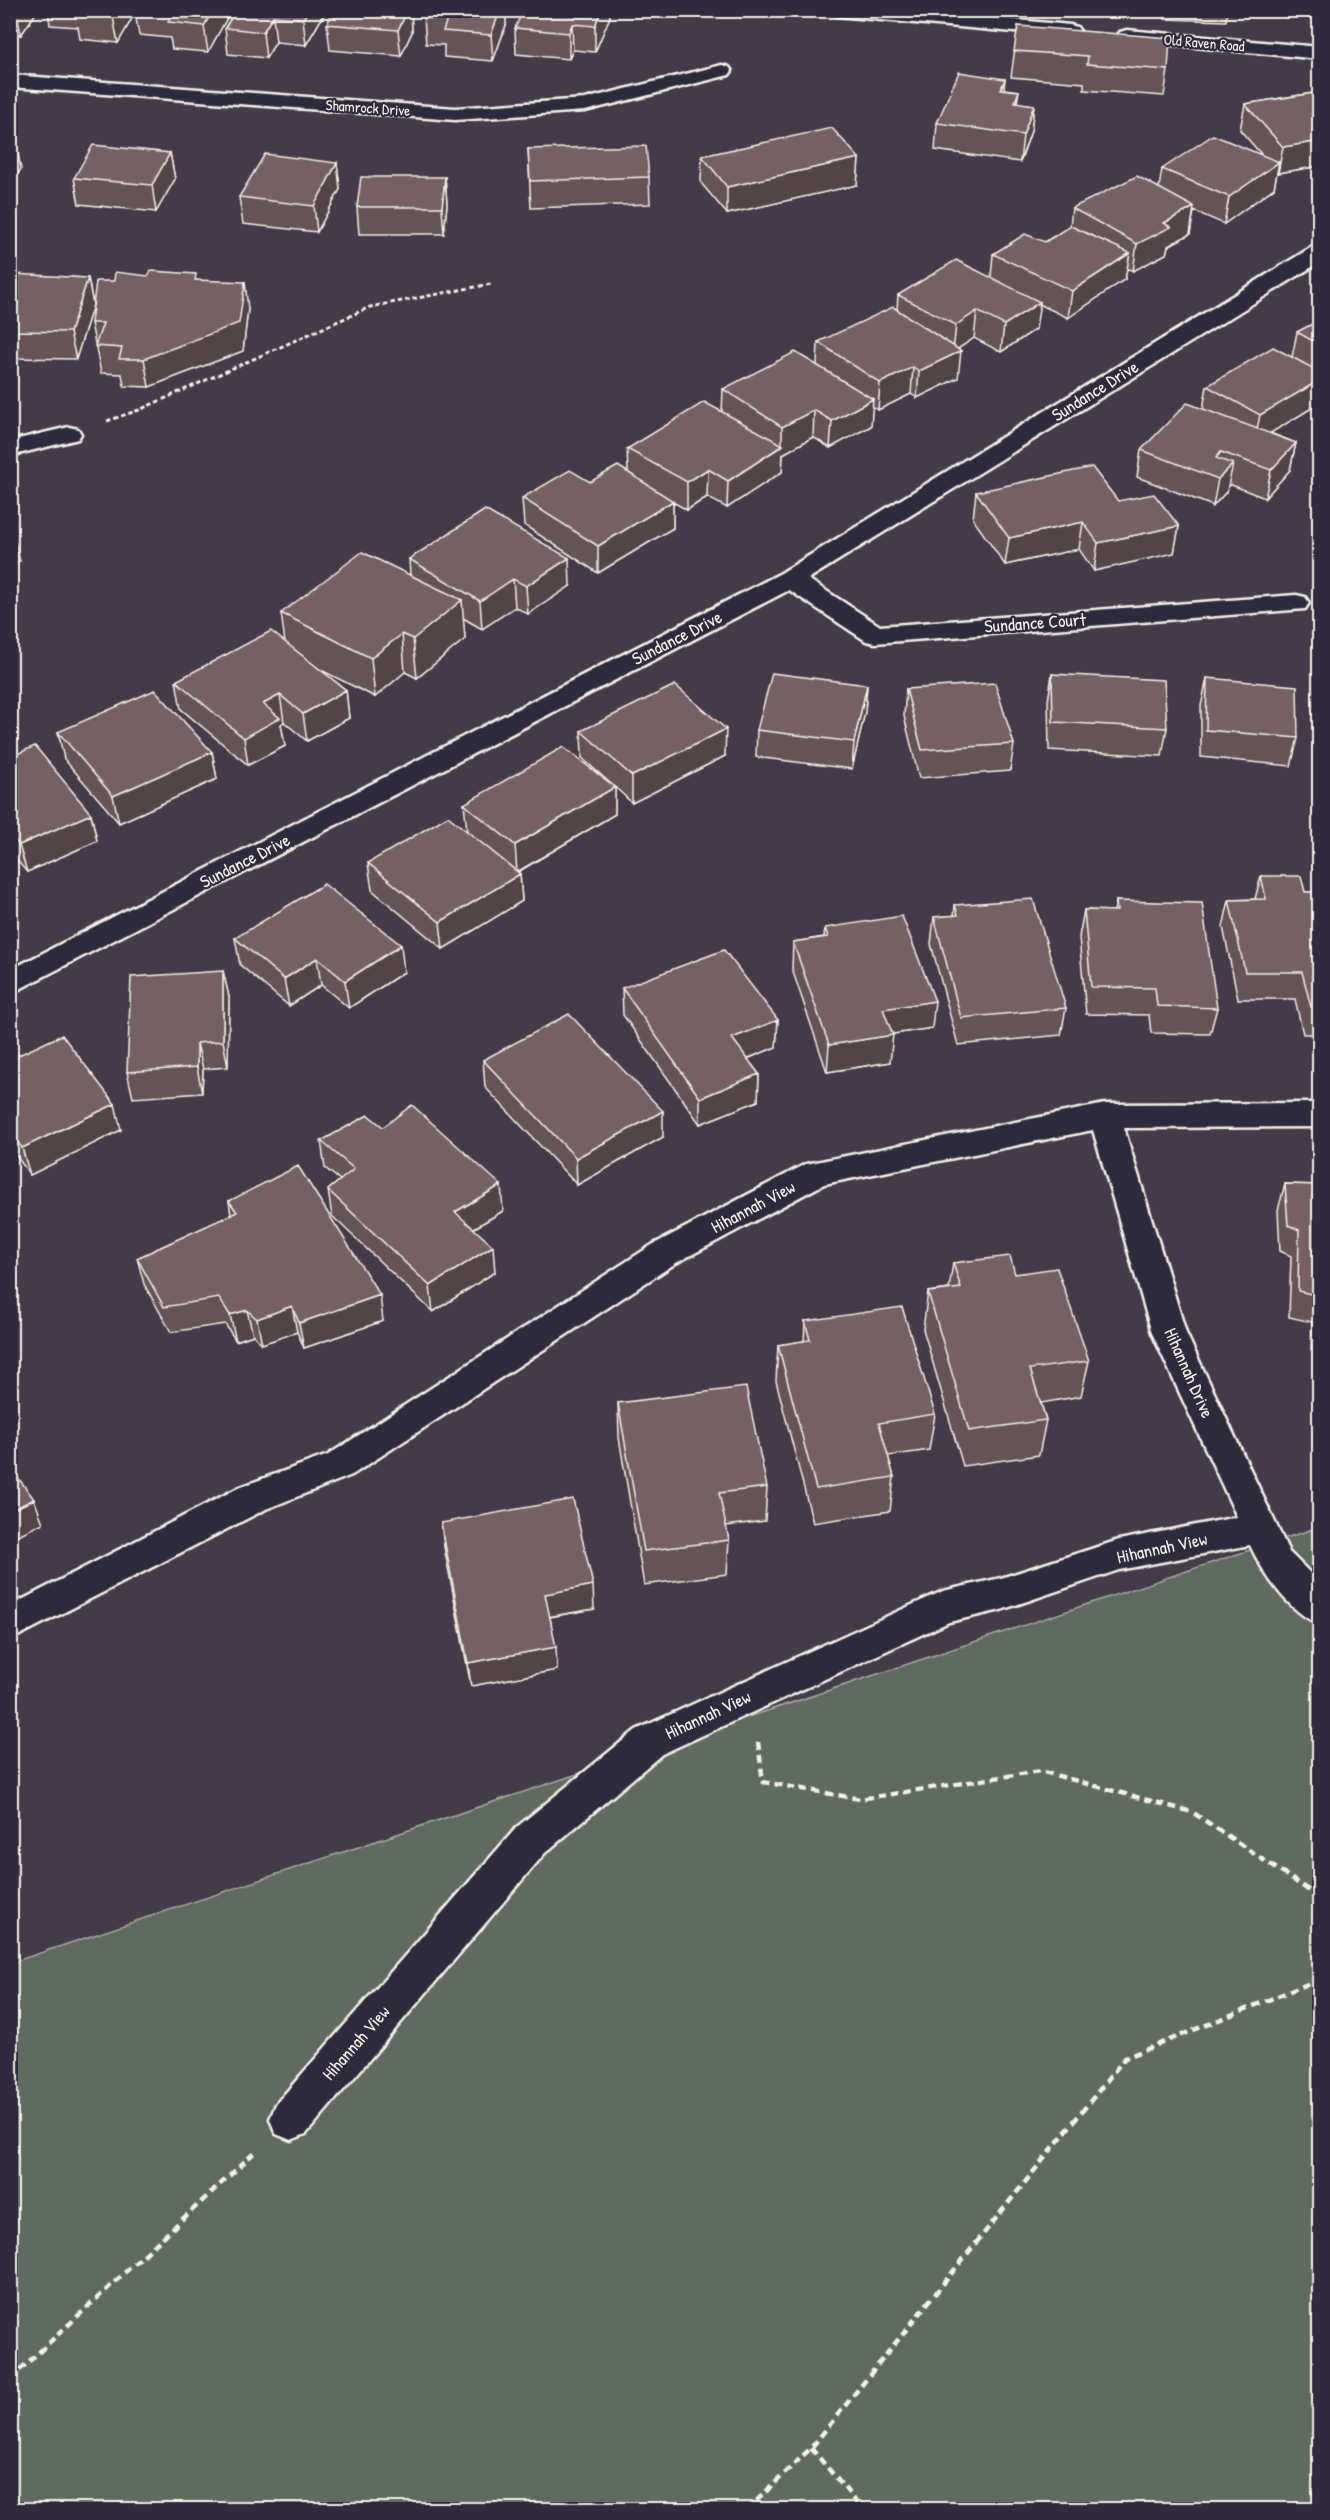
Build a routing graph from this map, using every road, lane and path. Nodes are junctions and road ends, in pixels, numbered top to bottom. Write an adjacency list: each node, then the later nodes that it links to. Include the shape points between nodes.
1 (837, 10): 2 (street, Old Raven Road)
2 (1320, 53)
3 (722, 71): 4 (street, Shamrock Drive, via 585,105 455,114)
4 (10, 81)
5 (1320, 252): 9 (street, Sundance Drive)
6 (490, 284): 7 (path, via 370,308 139,410)
7 (69, 434): 8 (street)
8 (10, 449)
9 (790, 579): 10 (street, Sundance Court, via 875,635); 11 (street, Sundance Drive)
10 (1296, 603)
11 (10, 982)
12 (1320, 1115): 13 (street, Hihannah View)
13 (1105, 1116): 14 (street, Hihannah Drive, via 1169,1333); 16 (street, Hihannah View, via 817,1173 664,1254 340,1465 253,1497)
14 (1260, 1528): 15 (street, Hihannah Drive, via 1276,1563); 17 (street, Hihannah View, via 1119,1555 1001,1594 943,1607)
15 (1320, 1608)
16 (10, 1624)
17 (753, 1695): 18 (path, via 763,1782 860,1799 1040,1771 1192,1812); 20 (street, Hihannah View, via 649,1743 531,1840)
18 (1320, 1898)
19 (1320, 1979): 22 (path, via 1125,2058)
20 (291, 2119): 21 (path)
21 (10, 2379)
22 (811, 2448): 23 (path); 24 (path)
23 (747, 2510)
24 (863, 2510)

